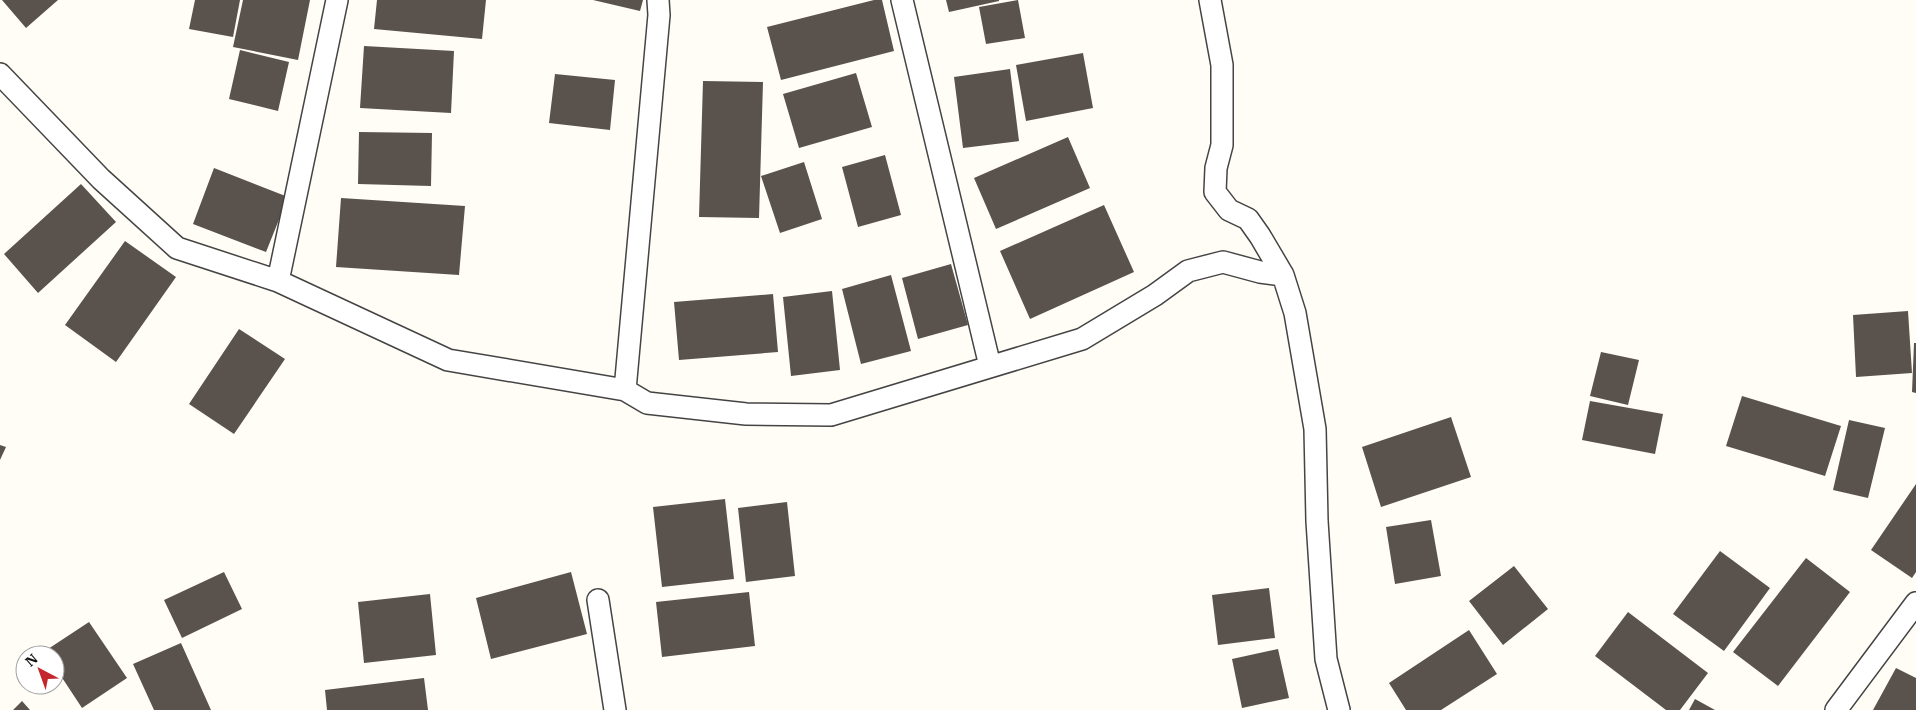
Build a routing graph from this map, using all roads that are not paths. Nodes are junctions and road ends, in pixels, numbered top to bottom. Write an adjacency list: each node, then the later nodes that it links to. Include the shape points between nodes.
1 (337, 0): 7 (street)
2 (658, 0): 9 (street)
3 (902, 0): 8 (street)
4 (1210, 0): 6 (street, via 1222,65 1222,145 1216,168 1215,192 1229,210 1248,219)
5 (0, 74): 7 (street, via 101,179 177,248)
6 (1283, 275): 8 (street, via 1223,262 1188,271 1082,339); 13 (street, via 1295,313 1316,429 1317,521 1326,659)
7 (278, 281): 9 (street, via 448,360)
8 (990, 366): 9 (street, via 831,415 746,414 647,403)
9 (625, 390)
10 (598, 600): 12 (street)
11 (1916, 603): 14 (street)
12 (615, 710)
13 (1339, 710)
14 (1836, 710)

